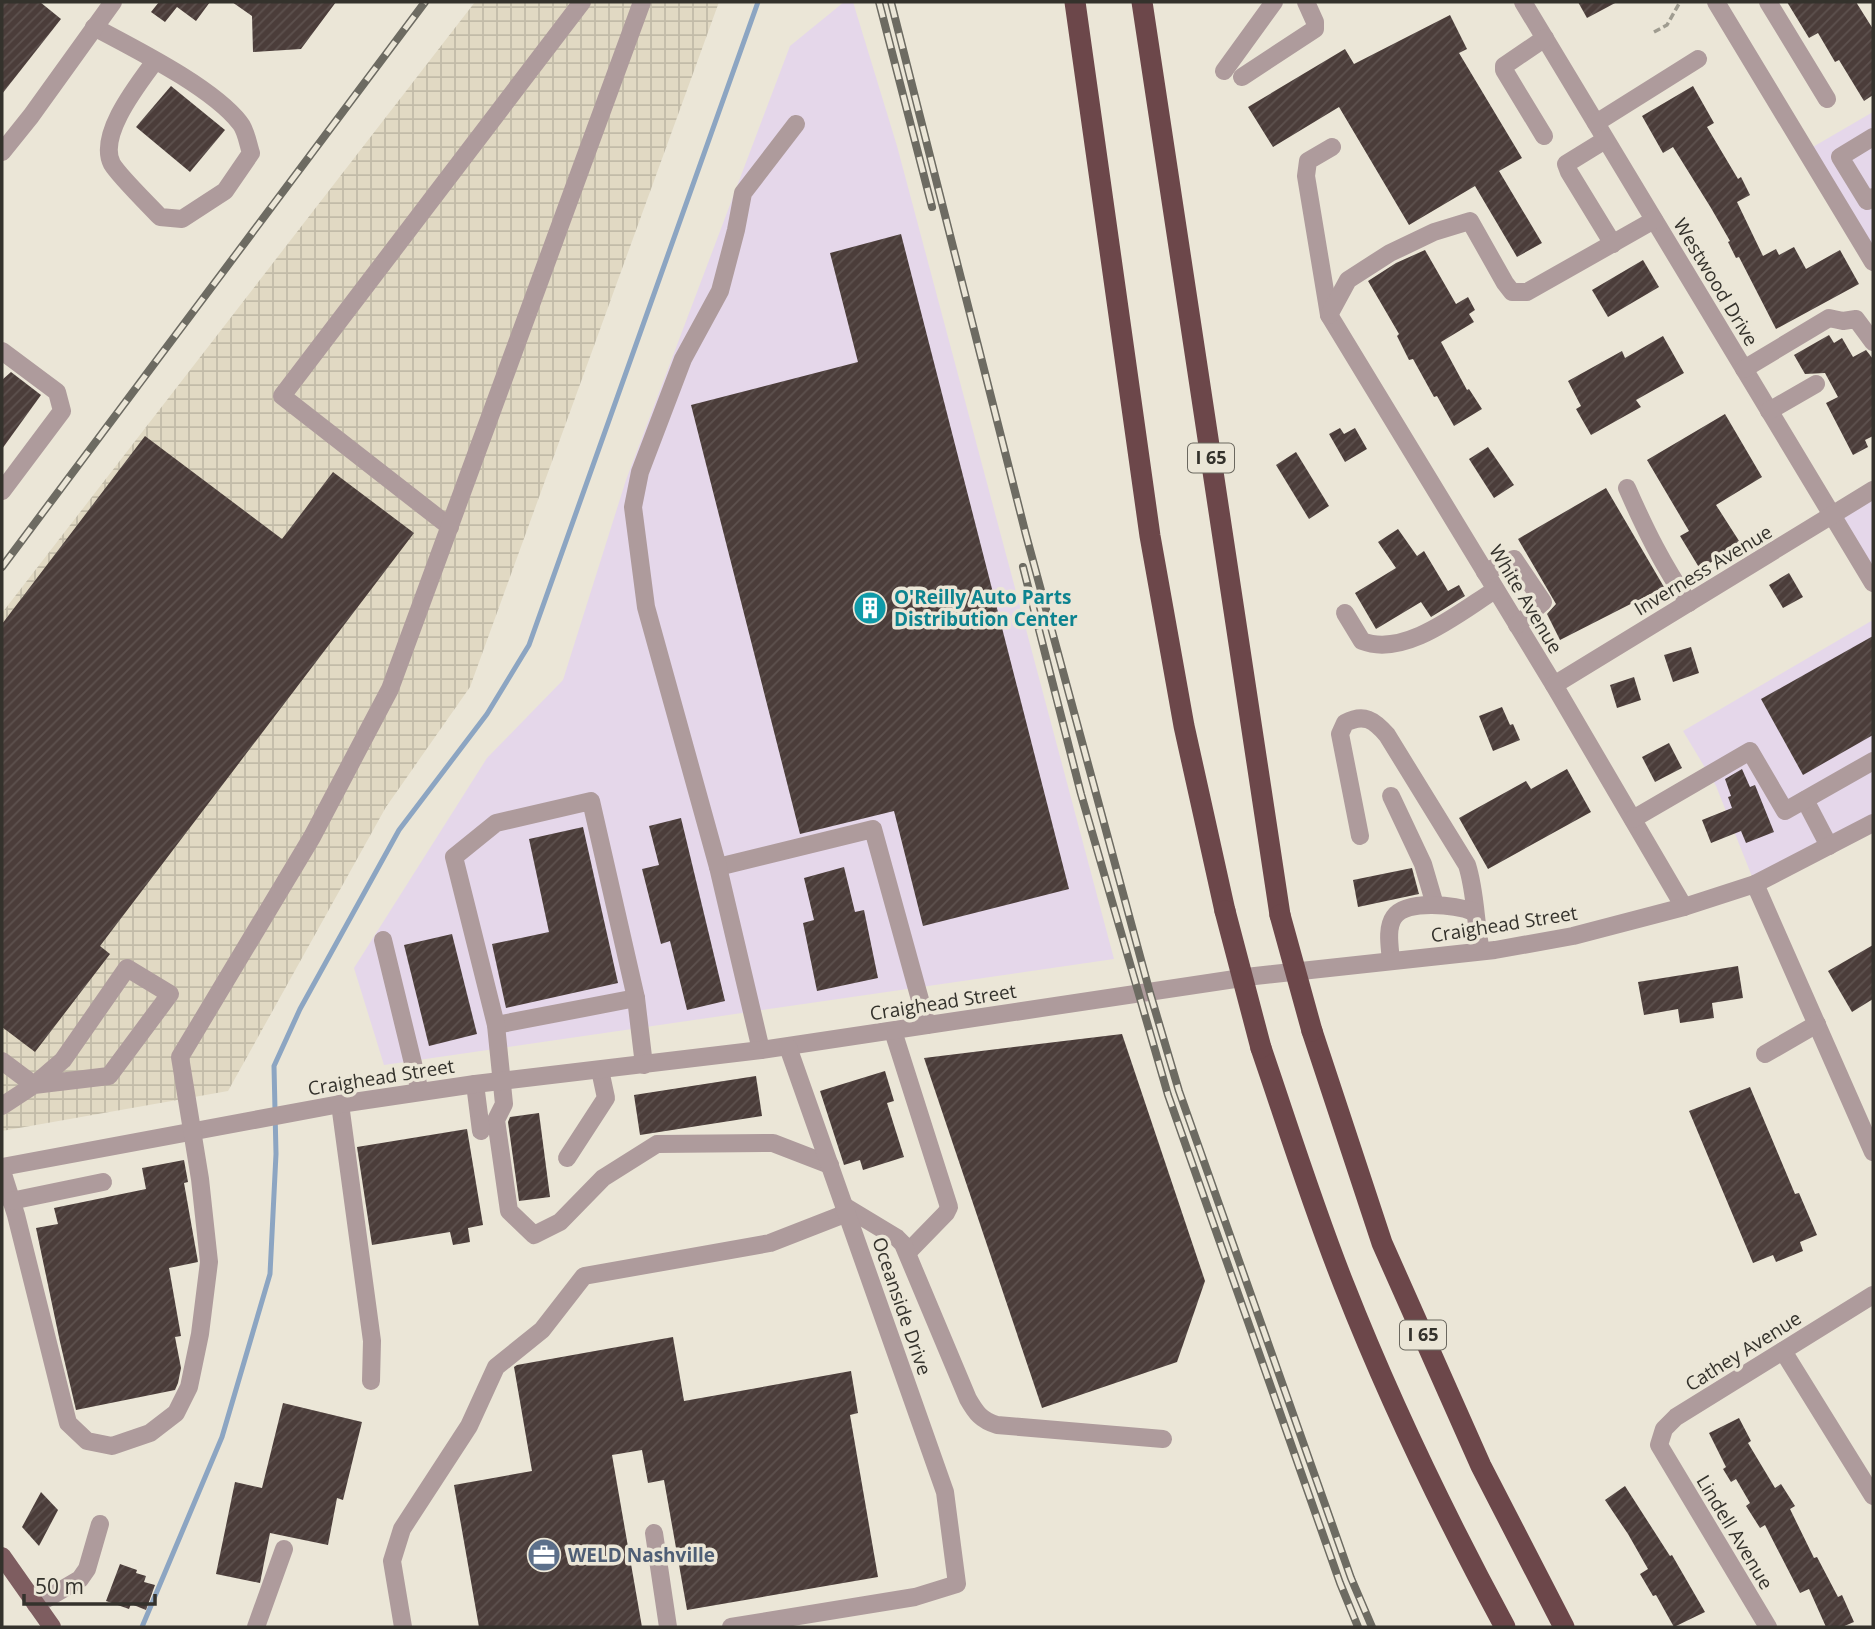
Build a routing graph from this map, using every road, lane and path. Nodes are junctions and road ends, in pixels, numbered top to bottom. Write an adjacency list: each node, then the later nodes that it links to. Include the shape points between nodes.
1 (113, 2): 12 (street)
2 (582, 2): 41 (street, via 282,396)
3 (642, 2): 41 (street)
4 (1075, 2): 107 (highway, I 65, bridge, via 1150,536 1184,726 1261,1048 1343,1283 1378,1368 1461,1546)
5 (1142, 2): 108 (highway, I 65, bridge, via 1280,915 1312,1031 1382,1242 1481,1466)
6 (1274, 2): 17 (street)
7 (1307, 2): 18 (street, via 1315,29)
8 (1523, 2): 14 (street, Westwood Drive)
9 (1680, 2): 13 (path, via 1667,25)
10 (1716, 2): 30 (street)
11 (1768, 2): 19 (street)
12 (94, 27): 16 (street); 26 (street)
13 (1654, 32)
14 (1545, 38): 20 (street, Westwood Drive); 22 (street, via 1504,66)
15 (1698, 60): 20 (street)
16 (155, 61): 16 (street, via 198,87 242,124 251,153 225,191 182,219 160,217 112,164 108,150 113,127)
17 (1224, 71)
18 (1242, 77)
19 (1828, 99)
20 (1596, 123): 24 (street, Westwood Drive)
21 (796, 124): 56 (street, via 743,192 720,291 684,359 640,472 633,507 646,607)
22 (1544, 136)
23 (1873, 137): 27 (street, via 1840,157)
24 (1605, 140): 28 (street, Westwood Drive); 29 (street, via 1566,164)
25 (1332, 147): 31 (street, via 1308,161 1306,176)
26 (2, 152)
27 (1870, 199)
28 (1654, 220): 29 (street); 34 (street, Westwood Drive)
29 (1613, 243): 31 (street, via 1527,292 1513,292 1470,221 1390,253 1348,280)
30 (1873, 262)
31 (1329, 315): 42 (street, White Avenue)
32 (1873, 342): 34 (street, via 1856,319 1829,318)
33 (2, 351): 38 (street, via 57,392 62,411)
34 (1744, 369): 36 (street, Westwood Drive)
35 (1816, 384): 36 (street)
36 (1769, 411): 40 (street, Westwood Drive)
37 (1627, 488): 45 (street, via 1649,541)
38 (2, 491)
39 (1873, 491): 40 (street, Inverness Avenue)
40 (1833, 516): 43 (street, Westwood Drive); 45 (street, Inverness Avenue)
41 (450, 527): 81 (street, via 390,689 312,837 180,1056)
42 (1485, 572): 44 (street, White Avenue); 47 (street, via 1514,559 1543,602)
43 (1873, 583)
44 (1495, 590): 46 (street, via 1433,629 1382,646 1362,641); 47 (street, White Avenue)
45 (1689, 603): 48 (street, Inverness Avenue)
46 (1345, 612)
47 (1517, 625): 48 (street, White Avenue)
48 (1554, 685): 52 (street, White Avenue)
49 (1873, 761): 51 (street)
50 (1391, 796): 58 (street, via 1423,864)
51 (1805, 800): 52 (street, via 1785,811 1750,751); 55 (street)
52 (1633, 820): 59 (street, White Avenue)
53 (1873, 823): 55 (street, Craighead Street)
54 (1360, 836): 60 (street, via 1340,734 1345,723 1355,718 1375,721 1427,797 1467,865)
55 (1829, 846): 57 (street, Craighead Street)
56 (718, 867): 67 (street, via 873,829); 70 (street)
57 (1755, 884): 59 (street, Craighead Street); 65 (street)
58 (1434, 905): 60 (street, via 1457,905); 63 (street, via 1405,909 1394,918 1389,936)
59 (1684, 907): 62 (street, Craighead Street, via 1573,936)
60 (1474, 912): 62 (street)
61 (383, 940): 78 (street)
62 (1481, 951): 63 (street, Craighead Street)
63 (1391, 961): 67 (street, Craighead Street, via 1255,976)
64 (636, 999): 66 (street); 66 (street, via 591,801 496,823 454,858); 73 (street)
65 (1817, 1024): 71 (street); 83 (street)
66 (496, 1025): 75 (street)
67 (927, 1025): 68 (street, Craighead Street)
68 (893, 1031): 69 (street, Craighead Street); 90 (street, via 949,1207)
69 (788, 1047): 70 (street, Craighead Street); 85 (street, Oceanside Drive)
70 (761, 1051): 73 (street, Craighead Street)
71 (1765, 1054)
72 (2, 1060): 77 (street)
73 (644, 1065): 74 (street, Craighead Street)
74 (600, 1070): 75 (street, Craighead Street); 84 (street, via 606,1098)
75 (503, 1080): 76 (street, Craighead Street); 85 (street, via 504,1104 496,1120 509,1211 534,1235 560,1222 603,1178 657,1144 773,1143)
76 (475, 1084): 78 (street, Craighead Street); 82 (street)
77 (34, 1085): 77 (street, via 64,1060 127,968 170,994 110,1076); 79 (street)
78 (420, 1092): 80 (street, Craighead Street)
79 (2, 1106)
80 (332, 1106): 81 (street, Craighead Street); 93 (street, via 372,1341)
81 (192, 1131): 86 (street, Craighead Street); 88 (street, via 209,1262 205,1297 189,1387 176,1413 149,1433 112,1446 87,1441 68,1423)
82 (481, 1131)
83 (1873, 1152)
84 (567, 1158)
85 (830, 1165): 89 (street, Oceanside Drive)
86 (2, 1169): 88 (street)
87 (103, 1182): 88 (street)
88 (11, 1201)
89 (845, 1209): 90 (street, via 897,1238); 104 (street, via 770,1242 584,1276 542,1330 496,1367 468,1426 402,1529 392,1561); 106 (street, Oceanside Drive, via 945,1492 957,1584 915,1597)
90 (908, 1252): 94 (street, via 968,1399 985,1422)
91 (1873, 1295): 92 (street, Cathey Avenue)
92 (1783, 1351): 95 (street, Cathey Avenue, via 1676,1417 1664,1429 1659,1445); 96 (street)
93 (371, 1381)
94 (1163, 1439)
95 (1666, 1458): 109 (street, Lindell Avenue)
96 (1873, 1496)
97 (100, 1524): 101 (street, via 80,1579)
98 (654, 1533): 105 (street)
99 (284, 1549): 103 (street)
100 (2, 1556): 101 (main road)
101 (36, 1605): 102 (main road)
102 (52, 1627)
103 (256, 1627)
104 (403, 1627)
105 (668, 1627)
106 (731, 1627)
107 (1505, 1627)
108 (1564, 1627)
109 (1768, 1627)

